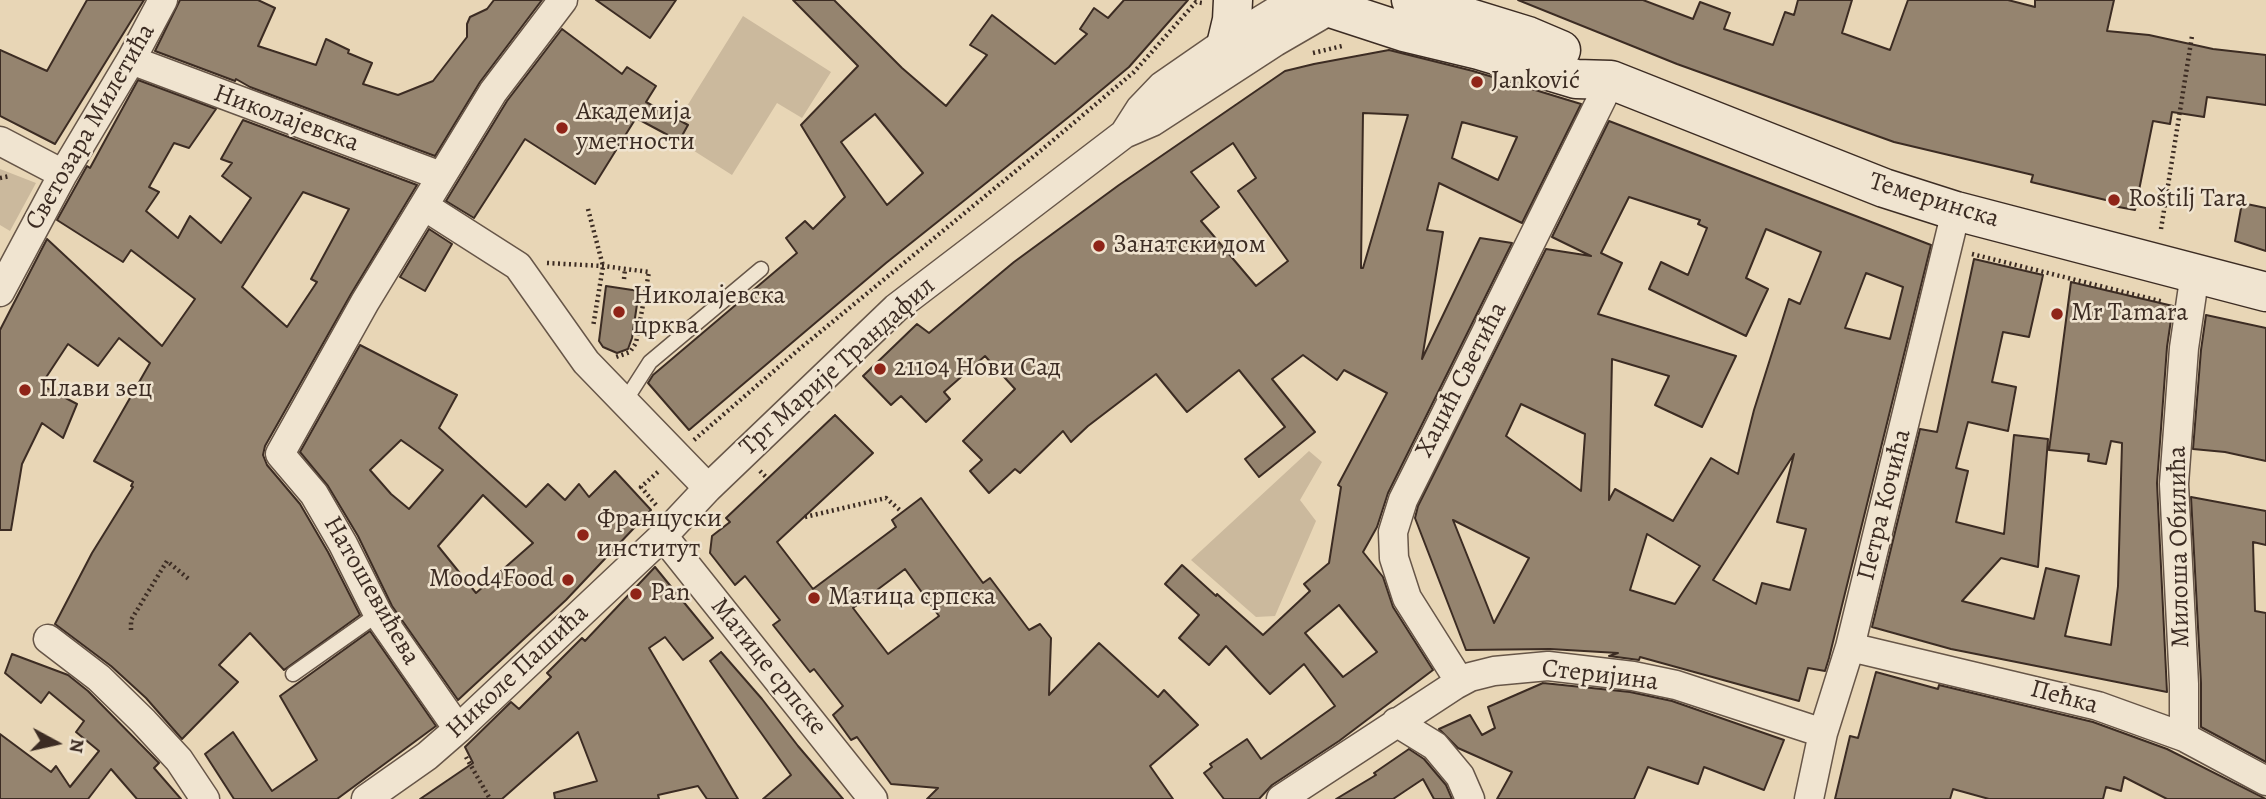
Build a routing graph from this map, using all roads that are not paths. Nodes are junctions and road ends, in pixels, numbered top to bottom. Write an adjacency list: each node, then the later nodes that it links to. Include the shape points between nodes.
1 (163, 0): 9 (street, Светозара Милетића)
2 (564, 0): 14 (street, via 493,92)
3 (1233, 0): 8 (main road)
4 (1294, 0): 8 (street, Трг Марије Трандафил)
5 (1410, 0): 7 (main road, Темеринска)
6 (1329, 3): 10 (main road, Темеринска, via 1404,32 1577,79); 11 (street, Трг Марије Трандафил, via 1152,122)
7 (1451, 7): 10 (main road, Темеринска, via 1578,56)
8 (1227, 41): 11 (street, Трг Марије Трандафил, via 1162,86)
9 (131, 60): 13 (street, Светозара Милетића); 14 (street, Николајевска)
10 (1611, 80): 16 (main road, Темеринска, via 1884,188); 28 (street, Хаџић Светића, via 1403,500 1393,532 1394,558 1407,598)
11 (1124, 134): 22 (street, Трг Марије Трандафил, via 896,308)
12 (0, 141): 13 (street)
13 (63, 174): 18 (street, Светозара Милетића)
14 (441, 176): 15 (street)
15 (424, 206): 21 (street, via 519,266 586,362); 24 (street, Натошевићева, via 280,454 314,494)
16 (1956, 211): 19 (main road, Темеринска); 26 (street, Петра Кочића)
17 (761, 269): 21 (lane, via 650,362)
18 (4, 273)
19 (2195, 273): 20 (main road, Темеринска); 31 (street, Милоша Обилића, via 2184,348 2174,484)
20 (2266, 292)
21 (625, 401): 22 (street)
22 (708, 488): 23 (street, Трг Марије Трандафил)
23 (663, 536): 32 (street, Николе Пашића); 36 (street, Матице српске)
24 (378, 614): 27 (lane); 32 (street, Натошевићева)
25 (48, 639): 34 (street, via 99,678 143,721 179,760)
26 (1850, 647): 30 (street, Петра Кочића); 31 (street, Пећка, via 2068,697)
27 (293, 674)
28 (1460, 682): 29 (street, Стеријина); 30 (street, Стеријина, via 1494,671 1548,666 1633,676 1676,685)
29 (1396, 722): 37 (street, Стеријина); 38 (street, via 1435,746 1460,776)
30 (1822, 733): 39 (street, Петра Кочића)
31 (2184, 737): 33 (street, Пећка)
32 (460, 739): 35 (street, Николе Пашића)
33 (2266, 781)
34 (205, 799)
35 (366, 799)
36 (873, 799)
37 (1281, 799)
38 (1470, 799)
39 (1809, 799)

